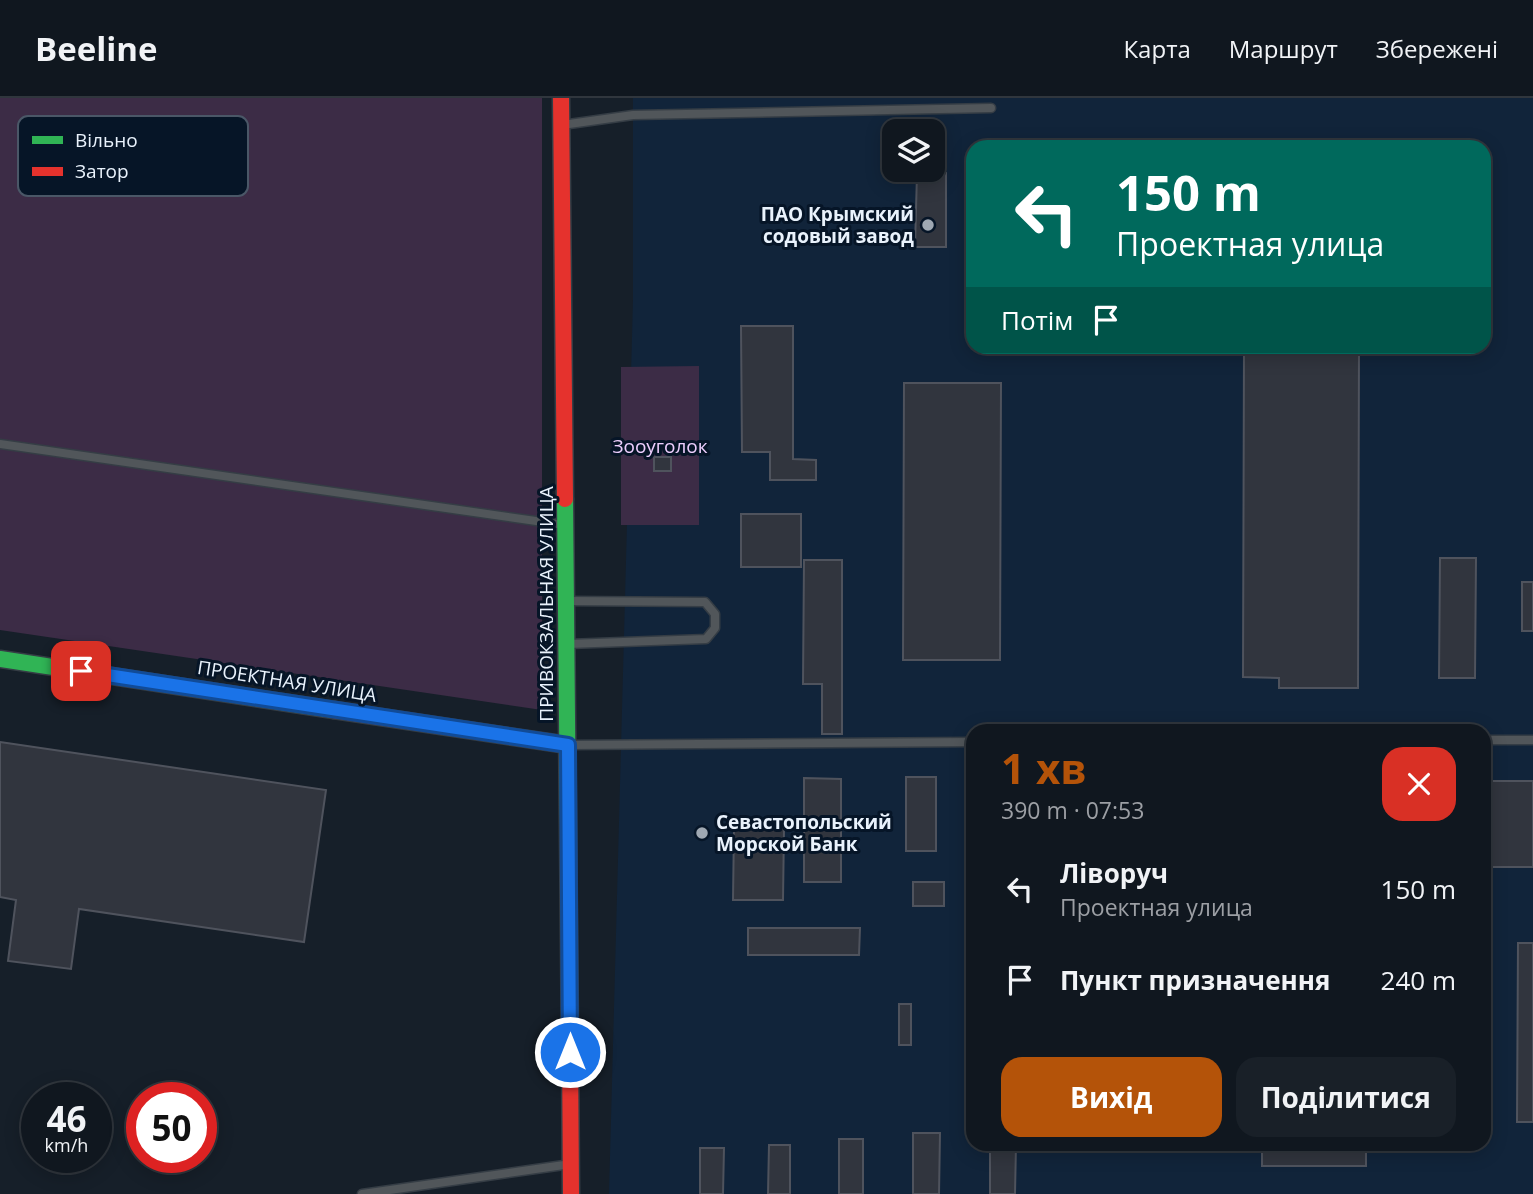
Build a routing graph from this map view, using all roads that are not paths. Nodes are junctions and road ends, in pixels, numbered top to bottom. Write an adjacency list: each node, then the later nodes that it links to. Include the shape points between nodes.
1 (561, 98): 3 (main road, ПРИВОКЗАЛЬНАЯ УЛИЦА)
2 (991, 108): 3 (lane, via 633,114)
3 (562, 125): 5 (main road, ПРИВОКЗАЛЬНАЯ УЛИЦА)
4 (0, 444): 5 (lane)
5 (567, 525): 6 (main road, ПРИВОКЗАЛЬНАЯ УЛИЦА)
6 (568, 601): 7 (main road, ПРИВОКЗАЛЬНАЯ УЛИЦА); 7 (lane, via 705,602 715,614 715,628 706,639)
7 (568, 644): 12 (main road, ПРИВОКЗАЛЬНАЯ УЛИЦА)
8 (0, 659): 12 (main road, ПРОЕКТНАЯ УЛИЦА)
9 (1491, 740): 10 (lane)
10 (1533, 740)
11 (966, 742): 12 (lane)
12 (568, 745): 13 (main road, ПРИВОКЗАЛЬНАЯ УЛИЦА)
13 (571, 1164): 14 (lane); 15 (main road, ПРИВОКЗАЛЬНАЯ УЛИЦА)
14 (362, 1194)
15 (571, 1194)

